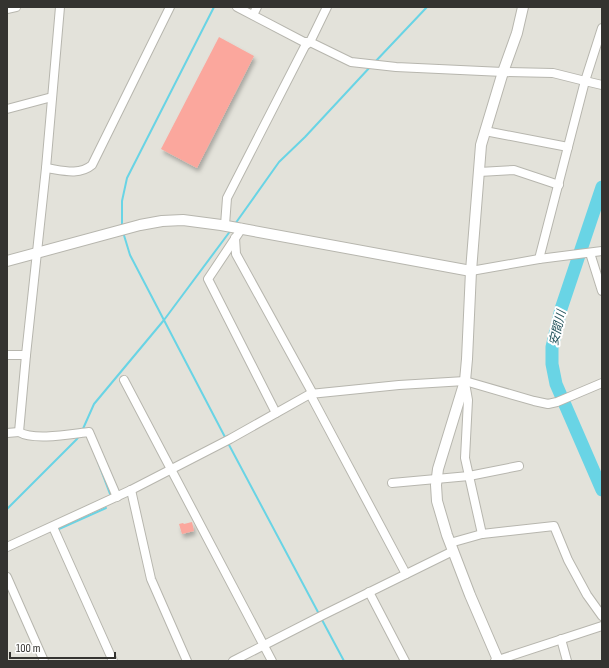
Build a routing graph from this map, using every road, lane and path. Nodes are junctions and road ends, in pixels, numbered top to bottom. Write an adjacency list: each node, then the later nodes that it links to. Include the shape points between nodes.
1 (16, 7): 8 (street)
2 (60, 7): 15 (street)
3 (170, 7): 19 (street, via 92,165 80,172)
4 (237, 7): 9 (street)
5 (257, 7): 9 (street)
6 (327, 7): 11 (street)
7 (524, 7): 12 (street)
8 (7, 9)
9 (253, 15): 11 (street, via 304,42)
10 (602, 28): 13 (street)
11 (310, 42): 12 (street, via 351,62); 22 (street, via 305,46 227,198)
12 (503, 72): 13 (street, via 554,73); 17 (street)
13 (584, 82): 14 (street); 18 (street)
14 (602, 85)
15 (52, 97): 16 (street); 19 (street)
16 (7, 109)
17 (485, 131): 18 (street); 20 (street)
18 (568, 147): 21 (street)
19 (46, 168): 26 (street)
20 (479, 172): 21 (street, via 514,170); 29 (street)
21 (559, 185): 27 (street)
22 (233, 227): 23 (street); 26 (street, via 182,220 162,221); 29 (street)
23 (235, 238): 36 (street, via 236,254); 37 (street, via 208,279)
24 (602, 251): 25 (street)
25 (590, 253): 27 (street); 30 (street)
26 (36, 254): 28 (street); 32 (street)
27 (539, 259): 29 (street)
28 (7, 261)
29 (471, 271): 34 (street)
30 (602, 291)
31 (7, 355): 32 (street)
32 (26, 355): 38 (street)
33 (124, 380): 41 (street)
34 (465, 381): 35 (street, via 548,404); 36 (street); 42 (street, via 468,400 465,458); 43 (street)
35 (602, 383)
36 (312, 394): 37 (street); 51 (street)
37 (276, 413): 41 (street)
38 (19, 432): 39 (street); 46 (street, via 25,436 90,432)
39 (7, 433)
40 (519, 466): 42 (street)
41 (171, 470): 45 (street); 57 (street)
42 (469, 476): 43 (street); 48 (street)
43 (437, 478): 44 (street); 50 (street, via 437,501)
44 (392, 483)
45 (132, 490): 46 (street); 60 (street, via 151,579)
46 (117, 497): 47 (street)
47 (53, 527): 49 (street); 59 (street)
48 (482, 534): 50 (street); 54 (street, via 554,526 568,560)
49 (7, 547)
50 (452, 547): 51 (street); 64 (street)
51 (406, 574): 53 (street)
52 (7, 577): 58 (street)
53 (369, 592): 57 (street); 63 (street)
54 (602, 616)
55 (602, 626): 56 (street)
56 (561, 639): 64 (street); 65 (street)
57 (263, 645): 61 (street); 62 (street)
58 (44, 661)
59 (113, 661)
60 (187, 661)
61 (233, 661)
62 (272, 661)
63 (405, 661)
64 (497, 661)
65 (567, 661)

